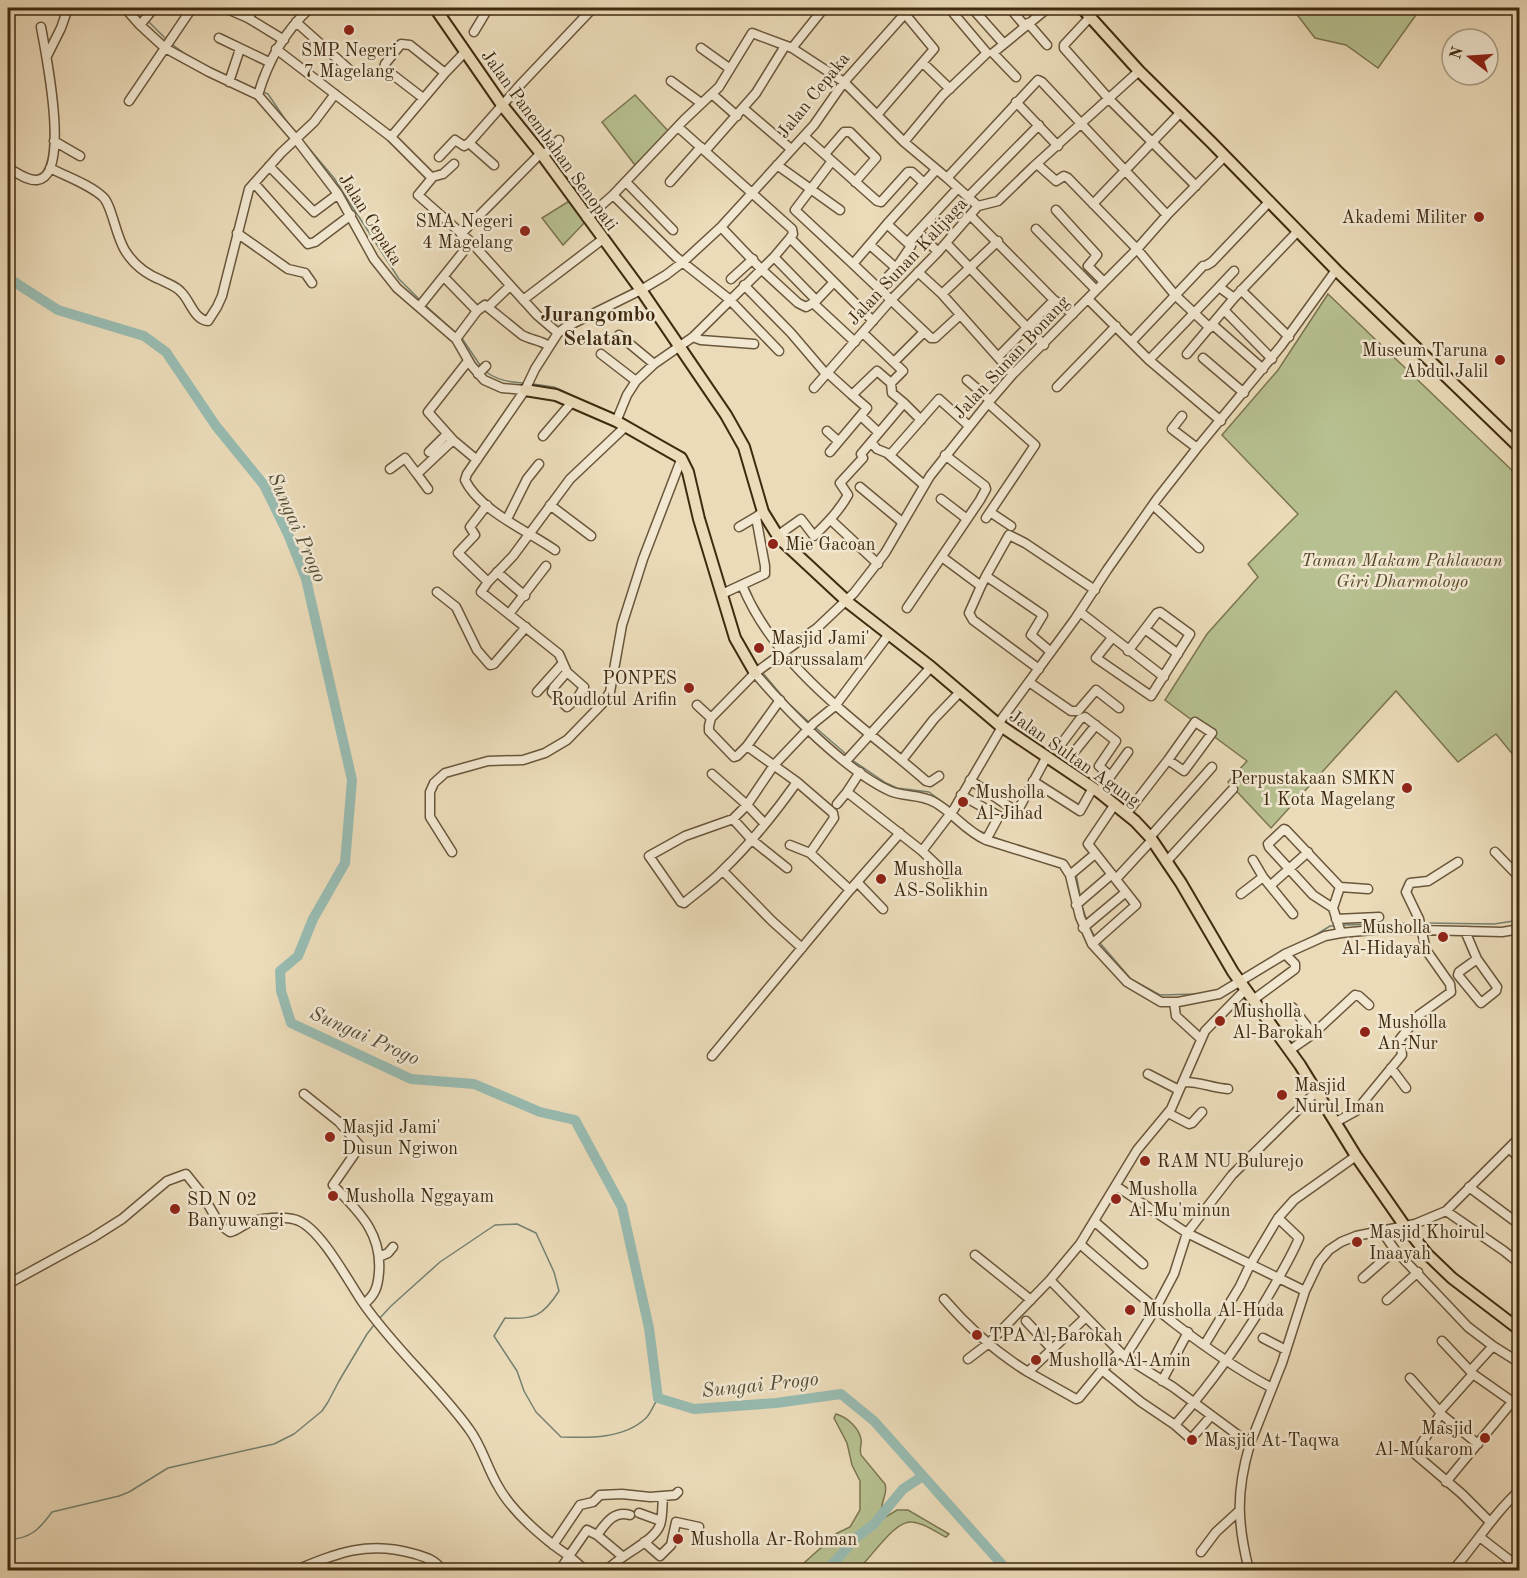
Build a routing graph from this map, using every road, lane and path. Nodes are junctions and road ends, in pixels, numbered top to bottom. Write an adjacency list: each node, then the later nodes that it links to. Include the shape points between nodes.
1 (68, 8): 34 (street)
2 (125, 8): 20 (street, Jalan Cepaka)
3 (154, 8): 20 (street)
4 (192, 8): 29 (street)
5 (225, 8): 18 (street)
6 (255, 8): 18 (street)
7 (308, 8): 19 (street)
8 (435, 8): 33 (main road, Jalan Panembahan Senopati)
9 (486, 8): 23 (street)
10 (593, 8): 54 (street)
11 (824, 8): 28 (street)
12 (949, 8): 45 (street, via 987,52)
13 (972, 8): 26 (street)
14 (1048, 8): 21 (street)
15 (905, 9): 36 (street, via 934,47); 44 (street, Jalan Cepaka)
16 (1086, 12): 39 (main road); 50 (street, via 1064,48)
17 (1014, 13): 21 (street)
18 (248, 18): 25 (street)
19 (296, 22): 25 (street); 38 (street)
20 (140, 25): 29 (street, Jalan Cepaka)
21 (1026, 25): 26 (street); 27 (street)
22 (41, 27): 34 (street)
23 (474, 32)
24 (219, 38): 31 (street)
25 (284, 40): 32 (street)
26 (1004, 44): 41 (street, via 993,53)
27 (1047, 45)
28 (788, 47): 37 (street, via 752,33); 44 (street); 55 (street)
29 (165, 48): 43 (street, Jalan Cepaka); 51 (street)
30 (701, 48): 37 (street)
31 (240, 49): 35 (street); 43 (street)
32 (276, 49): 35 (street); 46 (street)
33 (465, 51): 40 (street); 54 (main road, Jalan Panembahan Senopati)
34 (47, 56): 66 (street)
35 (269, 62): 48 (street)
36 (923, 63): 45 (street); 57 (street)
37 (729, 68): 47 (street)
38 (351, 71)
39 (1139, 71): 50 (street, Jalan Sunan Kalijaga); 56 (main road)
40 (445, 73): 49 (street); 49 (street, via 410,45 401,44 384,68)
41 (1016, 77)
42 (671, 81): 53 (street)
43 (229, 82): 48 (street, Jalan Cepaka)
44 (844, 82): 57 (street); 62 (street, Jalan Cepaka)
45 (950, 89): 67 (street)
46 (335, 94): 63 (street); 64 (street, via 315,122)
47 (712, 94): 53 (street); 58 (street)
48 (258, 95): 64 (street, Jalan Cepaka)
49 (423, 98): 63 (street)
50 (1109, 99): 60 (street, Jalan Sunan Kalijaga); 69 (street)
51 (129, 101)
52 (1016, 102): 59 (street); 60 (street, via 1035,81 1040,81); 88 (street)
53 (701, 103): 61 (street)
54 (502, 105): 68 (street); 73 (main road, Jalan Panembahan Senopati)
55 (743, 108): 58 (street); 71 (street)
56 (1181, 112): 69 (street); 75 (main road)
57 (877, 115): 67 (street)
58 (737, 116): 72 (street)
59 (1039, 125): 70 (street); 100 (street)
60 (1081, 125): 70 (street, Jalan Sunan Kalijaga); 86 (street)
61 (678, 127): 72 (street); 89 (street)
62 (804, 136): 71 (street, Jalan Cepaka); 77 (street)
63 (391, 137): 87 (street)
64 (296, 139): 82 (street); 97 (street, Jalan Cepaka)
65 (559, 140): 73 (street)
66 (54, 141): 74 (street); 84 (street)
67 (904, 142): 85 (street)
68 (469, 143): 76 (street, via 464,146 455,140); 80 (street)
69 (1152, 143): 86 (street); 94 (street)
70 (1058, 146): 79 (street, Jalan Sunan Kalijaga)
71 (792, 148): 81 (street, Jalan Cepaka)
72 (703, 149): 90 (street); 98 (street)
73 (542, 155): 109 (main road, Jalan Panembahan Senopati); 117 (street)
74 (80, 156)
75 (1225, 156): 94 (street, Jalan Sunan Bonang); 101 (main road)
76 (439, 157)
77 (828, 157): 91 (street); 91 (street, via 844,132 850,132 876,158); 95 (street)
78 (454, 164): 87 (street, via 443,174)
79 (1037, 164): 102 (street, via 1056,181 1067,177); 103 (street, Jalan Sunan Kalijaga, via 998,201)
80 (494, 165)
81 (777, 165): 95 (street); 98 (street, Jalan Cepaka)
82 (269, 166): 92 (street); 97 (street, via 314,213)
83 (8, 168): 84 (street, via 36,180 46,176)
84 (50, 168): 115 (street, via 103,198 115,231 133,262 178,289 203,321 212,316 222,296)
85 (936, 170): 88 (street); 93 (street)
86 (1125, 171): 102 (street); 107 (street)
87 (432, 177): 117 (street, via 418,195)
88 (947, 178): 96 (street)
89 (626, 182): 99 (street); 113 (street)
90 (670, 182)
91 (855, 182): 93 (street, via 881,202 908,172)
92 (254, 183): 106 (street, via 308,244); 115 (street)
93 (924, 183): 110 (street)
94 (1196, 186): 107 (street, Jalan Sunan Bonang)
95 (810, 188): 104 (street); 130 (street, via 796,206 796,213)
96 (958, 188): 100 (street); 116 (street)
97 (338, 194): 106 (street, Jalan Cepaka)
98 (752, 194): 111 (street, Jalan Cepaka); 118 (street, via 792,229)
99 (613, 195): 109 (street); 129 (street)
100 (968, 197): 103 (street)
101 (1270, 201): 114 (main road); 150 (street)
102 (1093, 204): 125 (street)
103 (978, 206): 108 (street, Jalan Sunan Kalijaga)
104 (840, 210)
105 (1056, 210): 139 (street, via 1097,255 1088,266)
106 (351, 215): 158 (street, Jalan Cepaka, via 382,270)
107 (1167, 215): 125 (street, Jalan Sunan Bonang)
108 (971, 216): 120 (street); 123 (street, Jalan Sunan Kalijaga)
109 (587, 218): 119 (main road, Jalan Panembahan Senopati)
110 (887, 224): 122 (street); 124 (street)
111 (721, 227): 128 (street); 129 (street, Jalan Cepaka)
112 (1036, 229): 147 (street)
113 (673, 230)
114 (1298, 231): 134 (main road); 148 (street)
115 (237, 232): 140 (street, via 288,269 304,273)
116 (918, 232): 122 (street); 126 (street)
117 (461, 234): 121 (street)
118 (790, 238): 127 (street); 141 (street)
119 (603, 239): 146 (main road, Jalan Panembahan Senopati); 154 (street)
120 (998, 241): 132 (street); 156 (street)
121 (471, 242): 137 (street); 143 (street)
122 (908, 242): 131 (street, via 911,247)
123 (946, 243): 126 (street, Jalan Sunan Kalijaga); 132 (street)
124 (870, 245): 130 (street); 131 (street)
125 (1137, 249): 139 (street, Jalan Sunan Bonang); 150 (street)
126 (938, 252): 136 (street, Jalan Sunan Kalijaga)
127 (774, 257): 133 (street); 157 (street)
128 (753, 260): 133 (street); 138 (street)
129 (683, 262): 146 (street, Jalan Cepaka); 152 (street)
130 (853, 264): 145 (street)
131 (896, 268): 145 (street)
132 (970, 268): 149 (street); 168 (street)
133 (761, 269): 142 (street); 157 (street, via 798,303 806,307)
134 (1336, 270): 174 (street); 220 (main road)
135 (1234, 271): 144 (street)
136 (918, 272): 149 (street); 155 (street, Jalan Sunan Kalijaga)
137 (444, 277): 158 (street); 161 (street)
138 (731, 279)
139 (1104, 282): 147 (street, Jalan Sunan Bonang)
140 (312, 283)
141 (833, 283): 157 (street); 165 (street)
142 (744, 285): 152 (street); 193 (street)
143 (510, 286): 154 (street); 159 (street)
144 (1219, 286): 151 (street); 162 (street)
145 (878, 287): 155 (street)
146 (641, 290): 170 (street, Jalan Cepaka); 181 (main road, Jalan Sultan Agung)
147 (1096, 290): 153 (street, Jalan Sunan Bonang)
148 (1241, 290): 151 (street); 174 (street)
149 (942, 294): 164 (street)
150 (1175, 295): 162 (street); 176 (street)
151 (1234, 298): 160 (street)
152 (729, 299): 173 (street); 182 (street)
153 (1088, 299): 163 (street, Jalan Sunan Bonang); 166 (street)
154 (523, 300): 170 (street)
155 (891, 300): 165 (street, Jalan Sunan Kalijaga); 169 (street)
156 (1054, 300): 163 (street); 168 (street)
157 (815, 302): 177 (street)
158 (419, 307): 175 (street, Jalan Cepaka)
159 (488, 307): 161 (street, via 484,305); 180 (street, via 528,339)
160 (1224, 310): 167 (street); 187 (street)
161 (477, 311): 175 (street)
162 (1194, 312): 167 (street); 188 (street)
163 (1073, 314): 179 (street, Jalan Sunan Bonang)
164 (960, 315): 169 (street, via 934,338); 185 (street)
165 (873, 321): 171 (street, Jalan Sunan Kalijaga)
166 (1116, 326): 176 (street); 198 (street)
167 (1211, 326): 184 (street); 192 (street)
168 (1026, 328): 179 (street); 185 (street)
169 (924, 332): 190 (street)
170 (558, 333): 180 (street, Jalan Cepaka)
171 (863, 333): 177 (street, Jalan Sunan Kalijaga); 190 (street)
172 (619, 335): 191 (street)
173 (693, 337): 178 (street); 181 (street)
174 (1288, 337): 187 (street)
175 (456, 339): 189 (street, Jalan Cepaka)
176 (1132, 341): 188 (street)
177 (855, 342): 193 (street, Jalan Sunan Kalijaga)
178 (754, 344)
179 (1044, 345): 194 (street, Jalan Sunan Bonang)
180 (549, 346): 200 (street, Jalan Cepaka)
181 (680, 346): 191 (street); 237 (main road, Jalan Sultan Agung, via 737,434 749,462)
182 (779, 351)
183 (601, 354): 196 (street)
184 (1187, 354)
185 (998, 357): 194 (street)
186 (1203, 358): 201 (street)
187 (1272, 359): 192 (street)
188 (1149, 360): 210 (street)
189 (468, 361): 200 (street, Jalan Cepaka, via 495,386); 216 (street, via 428,412)
190 (894, 362): 197 (street, via 903,371)
191 (654, 364): 196 (street)
192 (1263, 369): 201 (street)
193 (829, 375): 199 (street, Jalan Sunan Kalijaga); 202 (street)
194 (1013, 375): 204 (street, Jalan Sunan Bonang)
195 (968, 380): 204 (street)
196 (636, 381): 208 (street)
197 (891, 383): 202 (street, via 877,370); 205 (street, via 892,393)
198 (1057, 387)
199 (814, 388)
200 (525, 390): 203 (main road, via 545,391); 225 (street)
201 (1244, 393): 210 (street)
202 (852, 395): 206 (street, via 867,408)
203 (572, 402): 212 (main road); 215 (street)
204 (989, 402): 211 (street, Jalan Sunan Bonang); 242 (street, via 1035,445 988,515)
205 (904, 403): 209 (street); 214 (street)
206 (861, 416): 214 (street); 217 (street)
207 (1182, 416): 219 (street, via 1172,429)
208 (618, 417)
209 (921, 420): 211 (street, via 939,399); 224 (street)
210 (1221, 421): 219 (street)
211 (969, 426): 223 (street, Jalan Sunan Bonang)
212 (625, 428): 226 (main road); 235 (street)
213 (826, 430): 217 (street)
214 (878, 432): 218 (street)
215 (543, 436)
216 (450, 437): 221 (street); 225 (street); 229 (street)
217 (838, 441): 222 (street)
218 (871, 442): 224 (street); 246 (street, via 861,454 863,458 840,483 848,495 830,520 814,536 801,519)
219 (1197, 448): 236 (street)
220 (1520, 448)
221 (429, 452)
222 (830, 452)
223 (945, 455): 230 (street, Jalan Sunan Bonang); 239 (street, via 986,487)
224 (890, 456): 230 (street)
225 (477, 460): 234 (street, via 466,482)
226 (681, 460): 259 (main road, via 688,472); 325 (street, via 622,625 610,692 567,740 545,753 522,760 488,761 446,773 434,783 430,817)
227 (539, 464): 238 (street)
228 (390, 469): 229 (street, via 405,458)
229 (417, 474): 232 (street)
230 (924, 485): 241 (street, Jalan Sunan Bonang)
231 (860, 487): 241 (street)
232 (428, 489)
233 (941, 499): 239 (street)
234 (487, 505): 238 (street); 254 (street, via 470,527 475,535 459,553)
235 (550, 505): 244 (street); 245 (street)
236 (1153, 505): 247 (street); 257 (street)
237 (760, 514): 243 (street); 246 (main road, Jalan Sultan Agung); 255 (street, via 765,574)
238 (507, 519): 244 (street)
239 (967, 519): 249 (street)
240 (832, 521): 250 (street)
241 (902, 522): 250 (street, Jalan Sunan Bonang)
242 (1011, 526)
243 (739, 527)
244 (530, 533): 248 (street); 252 (street)
245 (591, 536)
246 (777, 536): 261 (main road, Jalan Sultan Agung)
247 (1199, 548)
248 (555, 550)
249 (942, 557): 256 (street); 262 (street)
250 (878, 564): 261 (street, Jalan Sunan Bonang)
251 (546, 566): 260 (street)
252 (497, 572): 254 (street); 260 (street)
253 (986, 576): 256 (street); 257 (street, via 1009,535); 271 (street, via 1043,615 1031,635)
254 (488, 582): 264 (street, via 482,594)
255 (742, 585): 259 (street); 270 (street, via 752,610)
256 (981, 586): 275 (street, via 969,613 973,620)
257 (1095, 590): 263 (street)
258 (437, 592): 265 (street, via 456,607 477,650 490,665)
259 (722, 594): 276 (main road, via 735,638)
260 (525, 596): 264 (street)
261 (847, 601): 267 (main road, Jalan Sultan Agung); 270 (street, Jalan Sunan Bonang)
262 (907, 608)
263 (1080, 612): 268 (street); 271 (street)
264 (509, 614): 265 (street)
265 (526, 627): 273 (street, via 559,654)
266 (1145, 629): 269 (street); 272 (street); 272 (street, via 1156,614 1162,613 1190,634)
267 (889, 634): 274 (main road, Jalan Sultan Agung); 284 (street)
268 (1112, 638): 269 (street); 278 (street, via 1096,658 1148,695)
269 (1128, 651): 278 (street)
270 (785, 652): 276 (street, Jalan Sunan Bonang); 284 (street)
271 (1052, 652): 275 (street)
272 (1178, 654): 278 (street)
273 (563, 663): 277 (street); 280 (street)
274 (931, 667): 281 (main road, Jalan Sultan Agung); 290 (street)
275 (1039, 669): 279 (street)
276 (758, 671): 282 (street); 286 (street, Jalan Sunan Bonang)
277 (567, 672)
278 (1164, 677)
279 (1029, 682): 285 (street, via 1071,711 1078,711 1096,690); 287 (street)
280 (537, 692)
281 (960, 692): 287 (main road, Jalan Sultan Agung); 297 (street)
282 (780, 700): 289 (street); 292 (street)
283 (698, 705): 286 (street)
284 (835, 706): 289 (street); 290 (street)
285 (1119, 708)
286 (711, 718): 292 (street, via 709,731 734,757)
287 (1000, 725): 295 (main road, Jalan Sultan Agung); 305 (street)
288 (1096, 725): 291 (street, via 1082,717); 293 (street); 304 (street, via 1116,741 1099,766)
289 (812, 726): 296 (street); 299 (street)
290 (870, 735): 296 (street); 297 (street)
291 (1062, 743)
292 (747, 746): 299 (street)
293 (1075, 752)
294 (1128, 752): 304 (street)
295 (1046, 758): 306 (street); 309 (main road, Jalan Sultan Agung)
296 (849, 759): 301 (street)
297 (902, 760): 303 (street, via 928,782)
298 (1168, 760): 298 (street, via 1194,722 1212,733 1184,771); 316 (street)
299 (774, 765): 307 (street); 314 (street)
300 (1212, 767): 320 (street)
301 (860, 772): 310 (street); 315 (street, via 892,792 932,800)
302 (712, 774): 314 (street)
303 (939, 776)
304 (1110, 776): 309 (street)
305 (970, 780): 306 (street, via 1017,812); 311 (street)
306 (1033, 781): 309 (street, via 1080,811)
307 (797, 782): 318 (street); 328 (street, via 834,815)
308 (1233, 789): 331 (street)
309 (1096, 790): 313 (main road, Jalan Sultan Agung)
310 (847, 792): 312 (street); 319 (street)
311 (961, 795): 315 (street); 322 (street, via 999,816)
312 (837, 804)
313 (1115, 804): 316 (main road, Jalan Sultan Agung); 329 (street, via 1089,843)
314 (747, 805): 317 (street); 318 (street)
315 (952, 812): 322 (street); 324 (street)
316 (1127, 813): 320 (main road, Jalan Sultan Agung)
317 (733, 819): 321 (street); 335 (street, via 685,836 648,856 682,903)
318 (765, 824): 321 (street)
319 (900, 833): 324 (street); 341 (street)
320 (1151, 839): 331 (main road, Jalan Sultan Agung); 338 (street)
321 (752, 840): 333 (street); 335 (street)
322 (986, 840): 337 (street, via 1059,862)
323 (790, 845): 328 (street)
324 (922, 851): 336 (street)
325 (452, 852)
326 (1308, 852): 334 (street); 334 (street, via 1285,829 1270,842 1268,846); 343 (street)
327 (1495, 852): 340 (street)
328 (810, 853): 345 (street)
329 (1095, 854): 337 (street); 338 (street)
330 (1253, 861): 339 (street)
331 (1166, 862): 362 (main road, Jalan Sultan Agung)
332 (1458, 862): 354 (street, via 1428,881 1408,885 1407,898)
333 (787, 868)
334 (1290, 870): 342 (street); 349 (street, via 1313,895)
335 (723, 871): 359 (street)
336 (946, 874)
337 (1070, 875): 348 (street)
338 (1114, 877): 346 (street); 348 (street)
339 (1263, 877): 342 (street); 347 (street)
340 (1520, 878)
341 (857, 882): 345 (street); 350 (street)
342 (1271, 885): 351 (street)
343 (1340, 887): 344 (street); 349 (street)
344 (1368, 889)
345 (850, 890): 359 (street)
346 (1126, 892): 355 (street); 358 (street, via 1136,906)
347 (1240, 894)
348 (1076, 905): 355 (street)
349 (1333, 908): 353 (street)
350 (883, 909)
351 (1293, 914)
352 (1379, 917): 353 (street)
353 (1339, 927): 354 (street); 360 (street)
354 (1421, 927): 356 (street); 371 (street, via 1426,950 1450,984 1451,992 1419,1015 1401,1037 1403,1053)
355 (1083, 928): 358 (street)
356 (1465, 931): 357 (street); 361 (street)
357 (1518, 932)
358 (1092, 944): 364 (street, via 1132,987 1156,1001)
359 (802, 948): 370 (street)
360 (1286, 954): 362 (street); 363 (street, via 1295,969)
361 (1477, 959): 361 (street, via 1497,987 1481,1004 1458,975)
362 (1239, 980): 363 (main road, Jalan Sultan Agung); 364 (street, via 1219,994); 368 (street)
363 (1253, 1000): 369 (main road, Jalan Sultan Agung)
364 (1174, 1002): 368 (street, via 1176,1016)
365 (1369, 1005): 367 (street, via 1355,995)
366 (1292, 1007): 367 (street)
367 (1312, 1034): 369 (street)
368 (1200, 1038): 373 (street)
369 (1290, 1050): 376 (main road, Jalan Sultan Agung)
370 (712, 1056)
371 (1391, 1068): 374 (street); 380 (street, via 1356,1112)
372 (1148, 1074): 373 (street)
373 (1181, 1086): 375 (street, via 1194,1082); 379 (street)
374 (1406, 1088)
375 (1228, 1089)
376 (1317, 1091): 380 (main road, Jalan Sultan Agung); 393 (street, via 1232,1175)
377 (304, 1094): 398 (street, via 339,1122 360,1146 333,1185 362,1216 378,1244)
378 (1202, 1112): 379 (street, via 1189,1124)
379 (1168, 1113): 385 (street, via 1137,1150)
380 (1336, 1122): 383 (main road, Jalan Sultan Agung)
381 (1520, 1137): 382 (street)
382 (1509, 1148): 384 (street); 386 (street)
383 (1356, 1156): 388 (street, via 1294,1200); 390 (main road, Jalan Sultan Agung)
384 (1520, 1159)
385 (1116, 1186): 389 (street); 393 (street)
386 (1468, 1187): 387 (street); 391 (street)
387 (1446, 1211): 390 (street); 401 (street)
388 (1278, 1218): 400 (street); 403 (street, via 1299,1238)
389 (1094, 1221): 394 (street); 399 (street)
390 (1404, 1225): 392 (street); 415 (main road, Jalan Sultan Agung, via 1426,1254 1452,1278)
391 (1520, 1225)
392 (1381, 1230): 396 (street); 407 (street, via 1356,1236 1329,1250)
393 (1187, 1233): 400 (street); 412 (street, via 1174,1274)
394 (1080, 1244): 405 (street); 412 (street)
395 (393, 1247): 398 (street)
396 (1395, 1250): 402 (street); 404 (street)
397 (975, 1256): 409 (street)
398 (379, 1257): 411 (street, via 378,1284 374,1296)
399 (1143, 1264)
400 (1250, 1264): 403 (street); 420 (street)
401 (1520, 1264)
402 (1418, 1272): 410 (street); 421 (street, via 1468,1327)
403 (1278, 1277): 407 (street); 426 (street)
404 (1363, 1278)
405 (1050, 1280): 409 (street); 413 (street)
406 (8, 1284): 411 (street, via 92,1238 122,1219 166,1181 186,1174 220,1225 230,1232 250,1222 283,1217 305,1224 326,1246)
407 (1305, 1291): 423 (street)
408 (944, 1299): 419 (street)
409 (1031, 1300): 419 (street)
410 (1387, 1300)
411 (364, 1304): 452 (street, via 471,1431 498,1488)
412 (1156, 1308): 416 (street); 424 (street)
413 (1086, 1317): 422 (street); 424 (street)
414 (1026, 1322): 422 (street)
415 (1520, 1330)
416 (1188, 1332): 420 (street); 432 (street)
417 (1263, 1338): 423 (street)
418 (1442, 1341): 430 (street)
419 (989, 1343): 425 (street); 429 (street)
420 (1205, 1344): 426 (street)
421 (1493, 1346): 427 (street); 430 (street)
422 (1051, 1348): 429 (street)
423 (1287, 1350): 433 (street)
424 (1123, 1354): 428 (street); 432 (street)
425 (968, 1359)
426 (1226, 1360): 433 (street); 434 (street)
427 (1520, 1363)
428 (1102, 1370): 429 (street, via 1079,1398); 438 (street)
429 (1028, 1372)
430 (1472, 1372): 435 (street); 436 (street)
431 (1410, 1378): 436 (street)
432 (1162, 1381): 434 (street)
433 (1272, 1388): 439 (street)
434 (1194, 1403): 437 (street); 438 (street)
435 (1516, 1404): 440 (street)
436 (1441, 1412): 440 (street); 441 (street, via 1414,1453)
437 (1211, 1416): 438 (street, via 1191,1439); 439 (street)
438 (1175, 1425)
439 (1250, 1444): 445 (street, via 1241,1474)
440 (1478, 1444): 441 (street)
441 (1446, 1482): 447 (street)
442 (1520, 1490): 447 (street)
443 (678, 1492): 444 (street)
444 (663, 1497): 446 (street); 452 (street, via 600,1495 595,1501 580,1505)
445 (1239, 1511): 453 (street); 462 (street)
446 (661, 1521): 449 (street, via 623,1513); 451 (street, via 657,1532)
447 (1491, 1522): 450 (street)
448 (699, 1527): 451 (street, via 676,1522 670,1545 660,1556)
449 (597, 1535): 454 (street, via 586,1531); 455 (street)
450 (1481, 1538): 456 (street); 463 (street)
451 (644, 1542): 455 (street)
452 (554, 1545): 454 (street)
453 (1201, 1552)
454 (569, 1556): 459 (street); 460 (street)
455 (622, 1556): 461 (street)
456 (1516, 1565)
457 (296, 1570): 458 (street, via 345,1551 372,1547 416,1554 434,1561)
458 (442, 1570)
459 (560, 1570)
460 (585, 1570)
461 (607, 1570)
462 (1249, 1570)
463 (1453, 1570)

